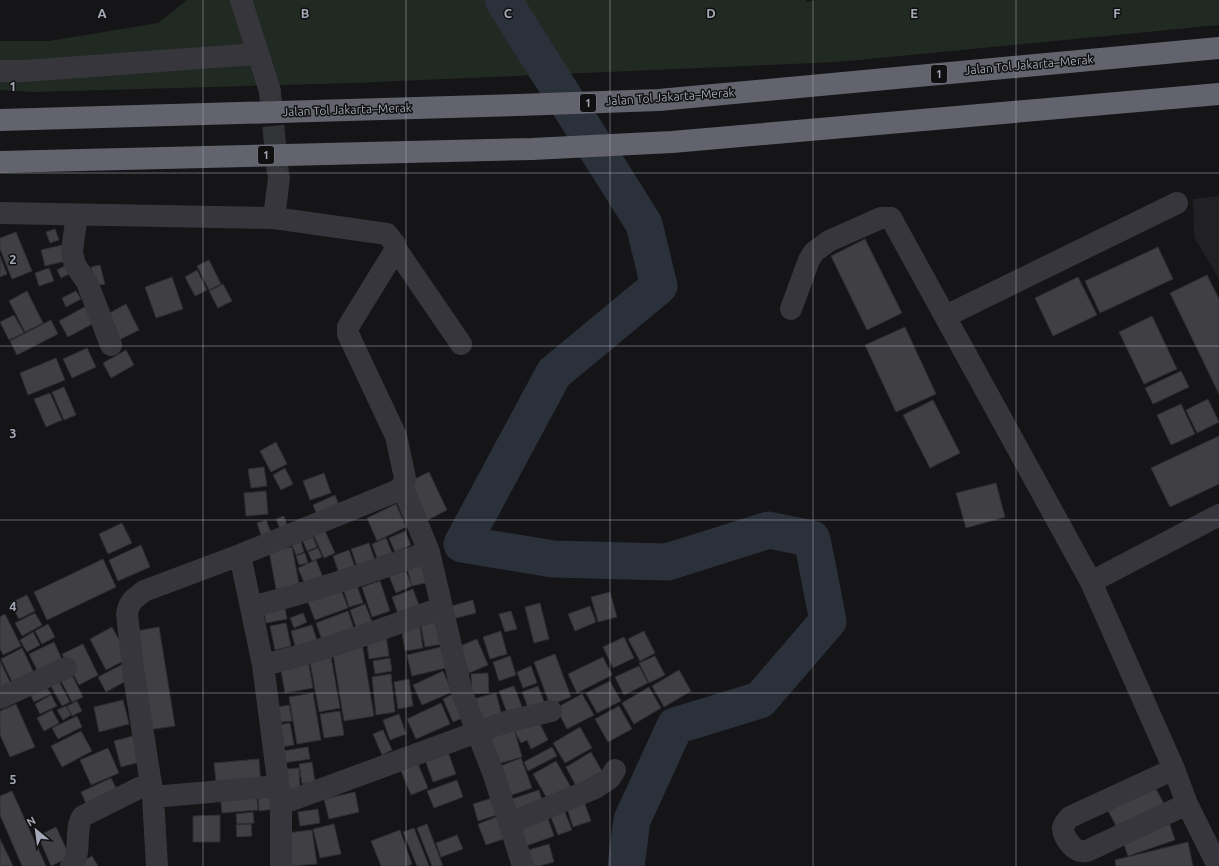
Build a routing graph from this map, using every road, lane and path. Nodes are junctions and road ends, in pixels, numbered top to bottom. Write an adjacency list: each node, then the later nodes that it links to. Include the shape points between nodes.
1 (241, 0): 3 (street)
2 (1219, 48): 7 (highway, Jalan Tol Jakarta–Merak / 1, via 659,100)
3 (257, 54): 4 (street); 5 (street)
4 (0, 71)
5 (270, 91)
6 (1219, 94): 8 (highway, 1, via 672,142 532,149)
7 (0, 120)
8 (0, 162)
9 (279, 178): 13 (street)
10 (1177, 203): 16 (street)
11 (0, 213): 12 (street)
12 (77, 215): 13 (street); 18 (street, via 72,253 75,265 86,282)
13 (274, 218): 14 (street, via 387,234)
14 (396, 249): 17 (street); 19 (street, via 348,327 348,334 396,436 405,478)
15 (790, 310): 16 (street, via 814,252 829,241 887,217 895,223)
16 (946, 316): 23 (street)
17 (461, 344)
18 (111, 345)
19 (402, 486): 21 (street); 22 (street, via 394,492)
20 (1219, 515): 23 (street)
21 (429, 552): 24 (street); 25 (street)
22 (240, 555): 24 (street); 33 (street, via 144,591 128,605 134,676)
23 (1091, 582): 31 (street)
24 (251, 607): 26 (street)
25 (442, 608): 26 (street); 30 (street, via 462,693)
26 (263, 665): 34 (street)
27 (66, 668): 28 (street)
28 (0, 698)
29 (551, 711): 30 (street)
30 (477, 732): 34 (street); 36 (street)
31 (1174, 769): 35 (street); 35 (street, via 1070,817 1063,827 1065,834 1075,848 1087,851)
32 (615, 770): 36 (street, via 610,778 596,788)
33 (152, 790): 34 (street); 37 (street, via 83,816 75,858); 38 (street)
34 (280, 795): 39 (street)
35 (1187, 804): 41 (street)
36 (510, 823): 40 (street)
37 (71, 866)
38 (157, 866)
39 (281, 866)
40 (523, 866)
41 (1218, 866)

